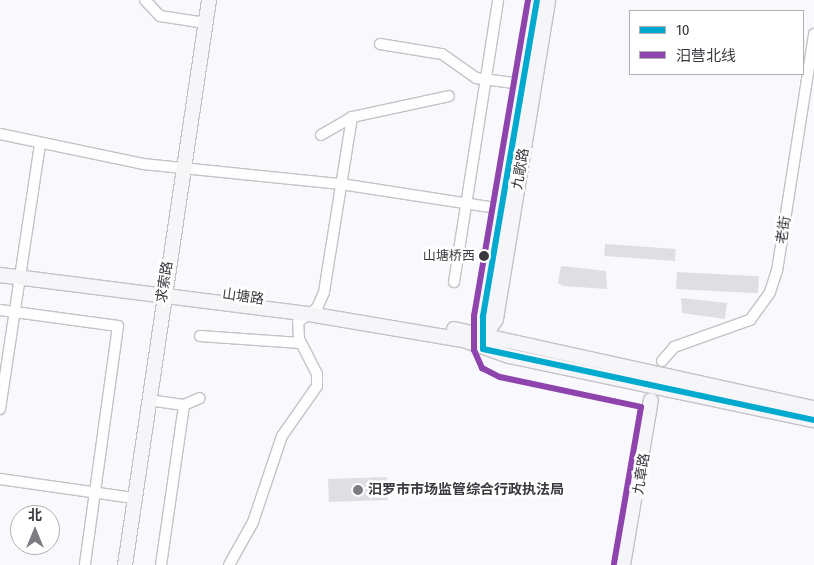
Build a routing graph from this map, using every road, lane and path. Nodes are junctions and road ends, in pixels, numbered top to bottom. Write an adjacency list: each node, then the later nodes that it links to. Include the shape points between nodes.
1 (145, 0): 6 (street, via 160,16)
2 (209, 0): 6 (street, 求索路)
3 (498, 0): 9 (street)
4 (537, 0): 10 (street, 九歌路)
5 (548, 0): 10 (street, 九歌路)
6 (205, 23): 16 (street, 求索路)
7 (814, 34): 31 (street, 老街, via 777,271 770,292 750,320 674,347)
8 (380, 44): 9 (street, via 442,54 476,78)
9 (486, 79): 10 (street); 18 (street)
10 (530, 85): 19 (street, 九歌路)
11 (449, 96): 12 (street)
12 (352, 117): 14 (street); 17 (street)
13 (0, 134): 15 (street)
14 (321, 135)
15 (40, 146): 16 (street); 21 (street)
16 (182, 168): 17 (street); 24 (street, 求索路)
17 (341, 184): 18 (street); 26 (street, via 324,292)
18 (466, 203): 19 (street); 23 (street)
19 (508, 210): 29 (street, 九歌路, via 496,319)
20 (0, 267): 21 (street, 山塘路)
21 (22, 273): 22 (street, 山塘路); 24 (street, 山塘路); 27 (street)
22 (0, 275)
23 (454, 282)
24 (164, 290): 26 (street, 山塘路); 33 (street, 求索路)
25 (0, 310): 27 (street)
26 (313, 311): 29 (street, 山塘路); 30 (street, via 298,322)
27 (16, 312): 36 (street); 39 (street, via 118,326)
28 (200, 336): 30 (street)
29 (484, 342): 35 (street); 37 (street)
30 (300, 344): 44 (street, via 317,374 316,386 282,436 253,522)
31 (662, 361)
32 (200, 398): 34 (street)
33 (148, 400): 34 (street); 40 (street, 求索路)
34 (184, 405): 43 (street)
35 (814, 408)
36 (0, 409)
37 (814, 420)
38 (0, 479): 39 (street)
39 (94, 493): 40 (street); 41 (street)
40 (134, 498): 42 (street, 求索路)
41 (85, 565)
42 (125, 565)
43 (161, 565)
44 (229, 565)
45 (623, 565): 46 (street, 九章路, via 651,400)
46 (628, 565)

